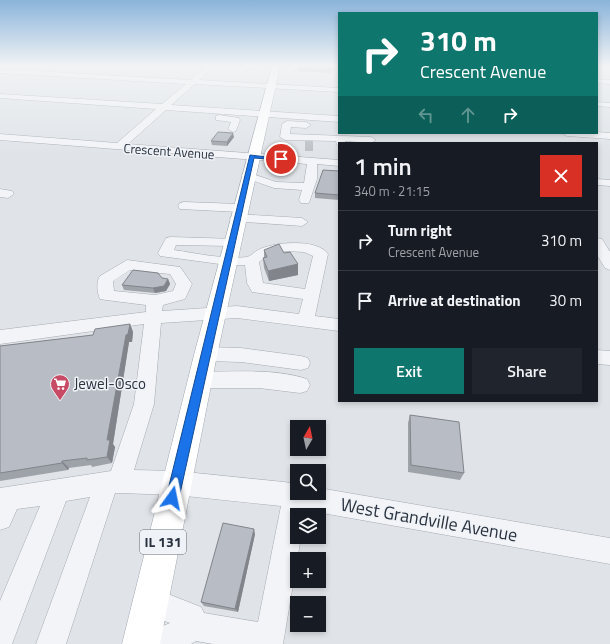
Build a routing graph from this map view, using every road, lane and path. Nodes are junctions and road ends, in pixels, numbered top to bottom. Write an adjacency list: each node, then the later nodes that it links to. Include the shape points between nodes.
1 (0, 96): 6 (street)
2 (178, 96): 6 (street)
3 (268, 96): 8 (main road, IL 131)
4 (598, 104): 5 (street)
5 (610, 105)
6 (164, 108): 7 (street); 18 (street)
7 (224, 112): 8 (street); 11 (street, via 219,119 236,120)
8 (263, 114): 10 (street); 20 (main road, IL 131)
9 (338, 119): 10 (street)
10 (308, 121): 19 (street); 19 (street, via 287,124 285,137)
11 (233, 129)
12 (581, 134): 13 (street)
13 (610, 136)
14 (0, 137): 18 (street, Crescent Avenue)
15 (371, 139): 16 (street)
16 (352, 142)
17 (338, 144): 19 (street)
18 (118, 147): 20 (street, Crescent Avenue)
19 (303, 148): 20 (street, Crescent Avenue); 21 (street, Crescent Avenue)
20 (252, 156): 23 (main road, IL 131)
21 (311, 164): 22 (street, Crescent Avenue); 27 (street)
22 (338, 165)
23 (247, 175): 25 (street); 31 (main road, IL 131)
24 (598, 182): 26 (street)
25 (282, 183): 27 (street); 28 (street); 31 (street)
26 (610, 183)
27 (308, 188): 29 (street)
28 (280, 198)
29 (305, 200)
30 (184, 206): 31 (street)
31 (239, 207): 32 (street); 33 (main road, IL 131)
32 (302, 222)
33 (231, 242): 35 (main road, IL 131); 35 (street, via 172,241 165,254)
34 (602, 249): 37 (street)
35 (227, 261): 36 (street); 40 (main road, IL 131)
36 (252, 261): 38 (street, via 258,288); 38 (street, via 263,253 284,247 306,248 321,254)
37 (610, 265)
38 (312, 295): 41 (street)
39 (155, 309): 40 (street); 43 (street); 49 (street, via 144,404)
40 (214, 313): 41 (street, via 237,312); 47 (main road, IL 131)
41 (306, 320): 42 (street)
42 (338, 325)
43 (0, 337)
44 (598, 357): 45 (street)
45 (610, 358)
46 (301, 363): 47 (street, via 241,356)
47 (202, 367): 48 (street, via 259,380); 50 (main road, IL 131)
48 (300, 385)
49 (113, 482): 50 (street, West Grandville Avenue); 51 (street, West Grandville Avenue); 60 (street)
50 (176, 483): 52 (street, West Grandville Avenue); 57 (main road, IL 131)
51 (58, 491): 55 (street, West Grandville Avenue); 59 (street)
52 (290, 495)
53 (294, 500): 58 (street, via 270,639)
54 (318, 500): 56 (street, West Grandville Avenue)
55 (3, 506)
56 (610, 552)
57 (150, 601): 58 (street, via 191,617); 61 (main road, IL 131)
58 (193, 626): 62 (street)
59 (0, 636)
60 (51, 644)
61 (141, 644)
62 (157, 644)

